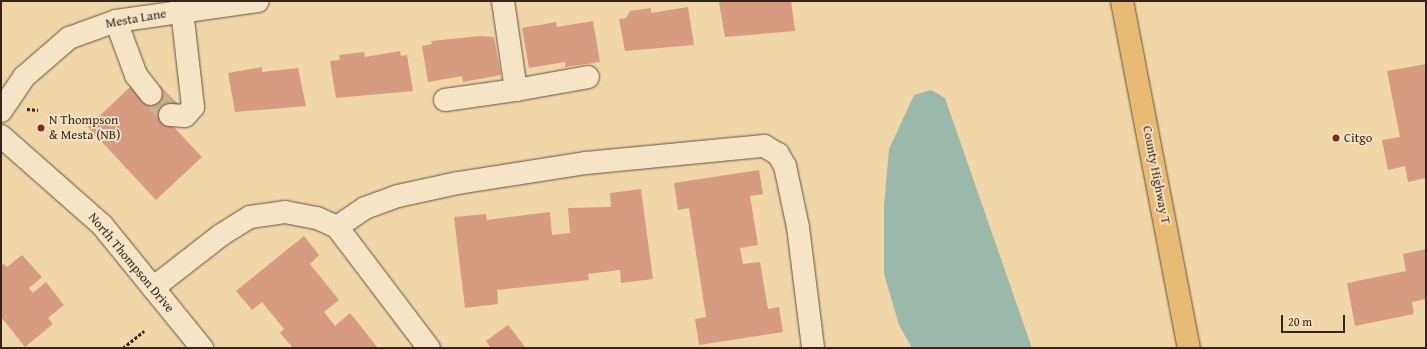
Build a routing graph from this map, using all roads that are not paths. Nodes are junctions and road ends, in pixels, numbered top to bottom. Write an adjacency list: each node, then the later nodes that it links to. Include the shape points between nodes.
1 (258, 1): 4 (street, Mesta Lane)
2 (503, 1): 7 (street)
3 (1122, 1): 18 (main road, County Highway T)
4 (182, 6): 5 (street, Mesta Lane); 11 (street, via 193,107 185,116)
5 (116, 21): 8 (street, via 136,75); 10 (street, Mesta Lane, via 65,40 24,77)
6 (588, 78): 7 (street)
7 (516, 90): 9 (street)
8 (151, 94)
9 (445, 100)
10 (1, 111)
11 (170, 115)
12 (1, 136): 14 (street, North Thompson Drive, via 102,225)
13 (337, 227): 14 (street, via 317,218 285,212 250,217 221,235); 16 (street); 17 (street, via 365,208 398,196 458,183 586,163 764,146 778,154 785,166 798,227)
14 (153, 288): 15 (street, North Thompson Drive)
15 (202, 348)
16 (429, 348)
17 (813, 348)
18 (1189, 348)

